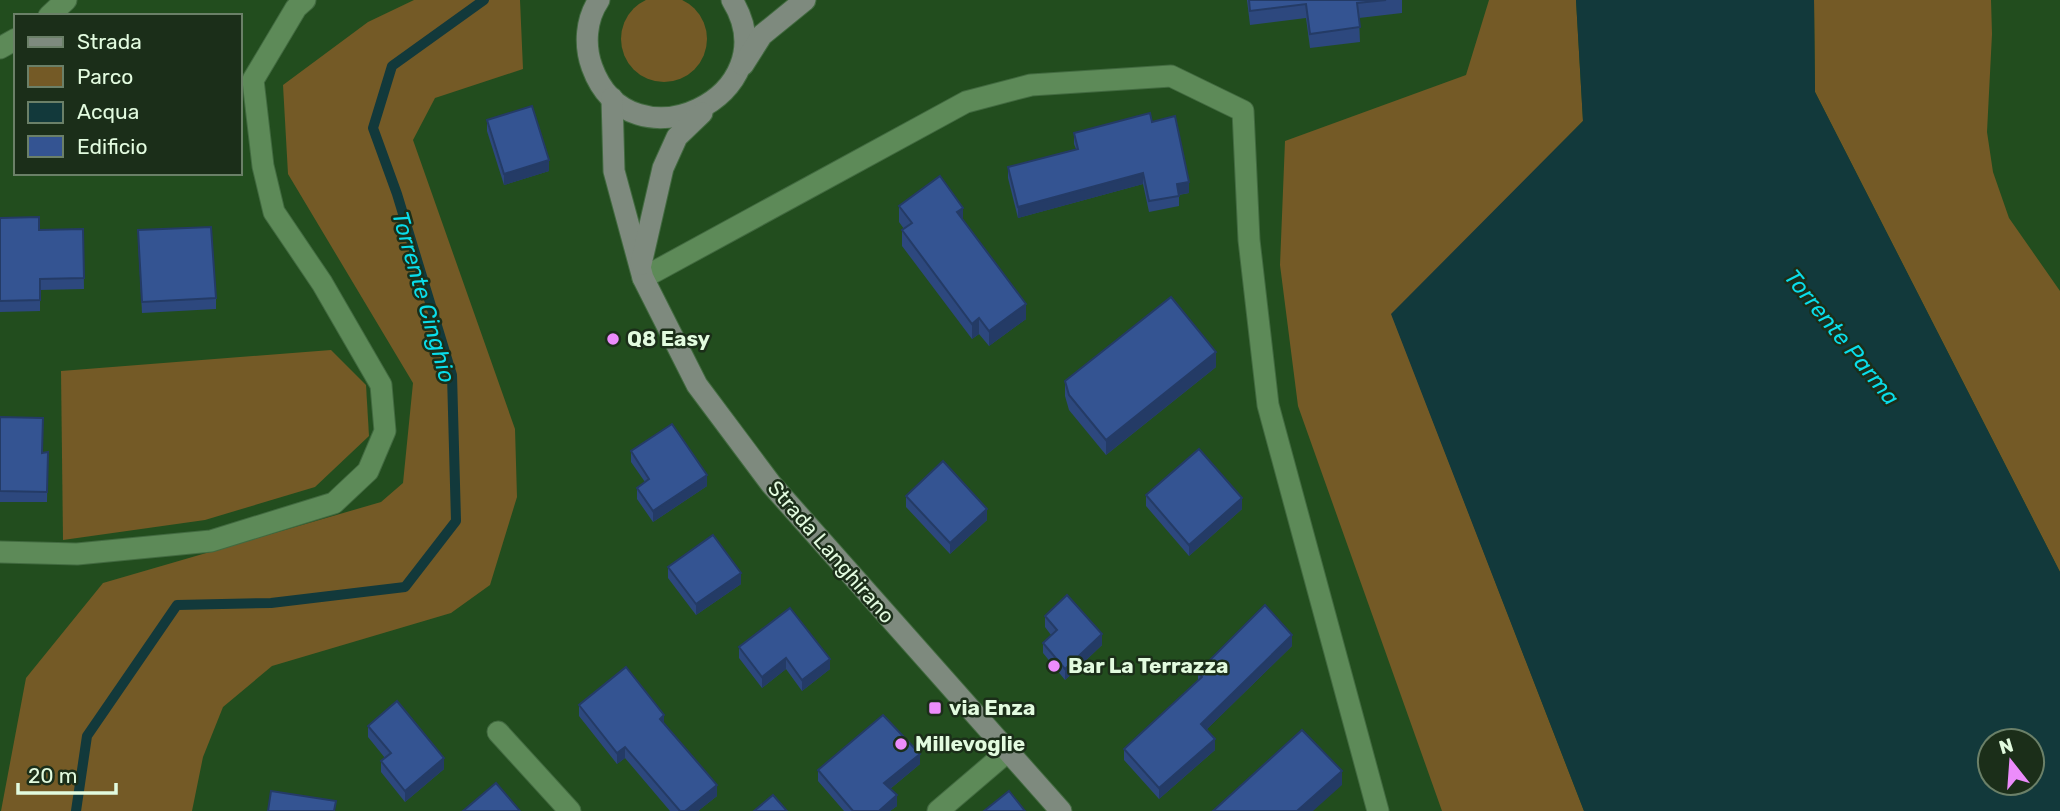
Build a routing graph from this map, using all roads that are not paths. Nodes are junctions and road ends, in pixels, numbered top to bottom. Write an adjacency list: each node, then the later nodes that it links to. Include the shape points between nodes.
1 (66, 0): 6 (street)
2 (305, 0): 11 (street, via 253,80 262,166 275,212 381,385 385,431 368,471 334,503 211,541 77,554)
3 (598, 0): 8 (main road, via 587,32 588,56 596,79)
4 (732, 0): 7 (main road, via 740,14 744,45)
5 (805, 0): 7 (main road, via 762,35)
6 (51, 14)
7 (736, 75): 9 (main road)
8 (611, 98): 9 (main road, via 642,116 677,118); 10 (main road, Strada Langhirano, via 614,171)
9 (709, 106): 10 (main road, via 677,137 663,168)
10 (642, 272): 13 (main road, Strada Langhirano, via 697,385 771,484); 17 (street, via 966,102 1031,85 1171,76 1243,111 1249,240 1268,405)
11 (0, 552)
12 (498, 732): 14 (street)
13 (1007, 752): 15 (street); 16 (main road, Strada Langhirano)
14 (570, 811)
15 (938, 811)
16 (1061, 811)
17 (1378, 811)

